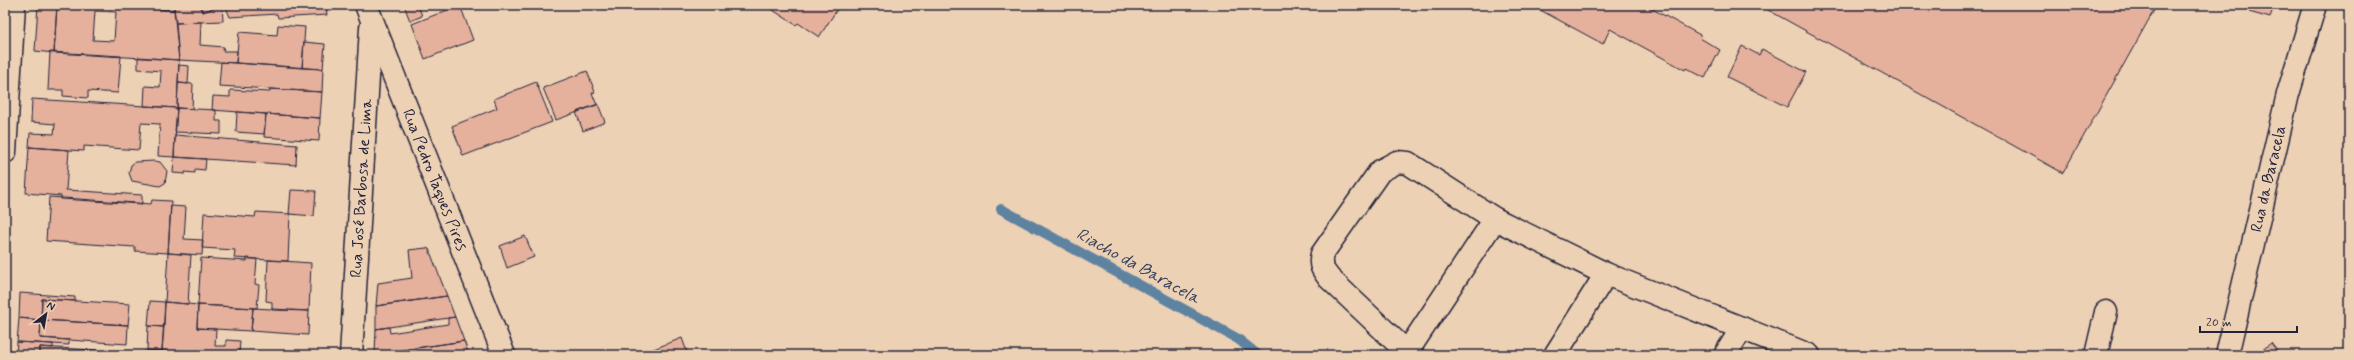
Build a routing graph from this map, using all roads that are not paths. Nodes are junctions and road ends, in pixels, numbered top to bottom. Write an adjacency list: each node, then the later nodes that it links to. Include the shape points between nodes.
1 (14, 5): 4 (street)
2 (2315, 5): 16 (street, Rua da Baracela, via 2288,94)
3 (369, 13): 10 (street, Rua José Barbosa de Lima); 11 (street, Rua Pedro Taques Pires)
4 (5, 152)
5 (1495, 219): 6 (street); 9 (street); 9 (street, via 1408,163 1397,162 1380,171 1322,254 1321,268 1329,278)
6 (1606, 274): 8 (street); 12 (street)
7 (2106, 312): 15 (street)
8 (1742, 328): 13 (street); 14 (street)
9 (1408, 354)
10 (351, 355)
11 (504, 355)
12 (1554, 355)
13 (1725, 355)
14 (1809, 355)
15 (2096, 355)
16 (2227, 355)

